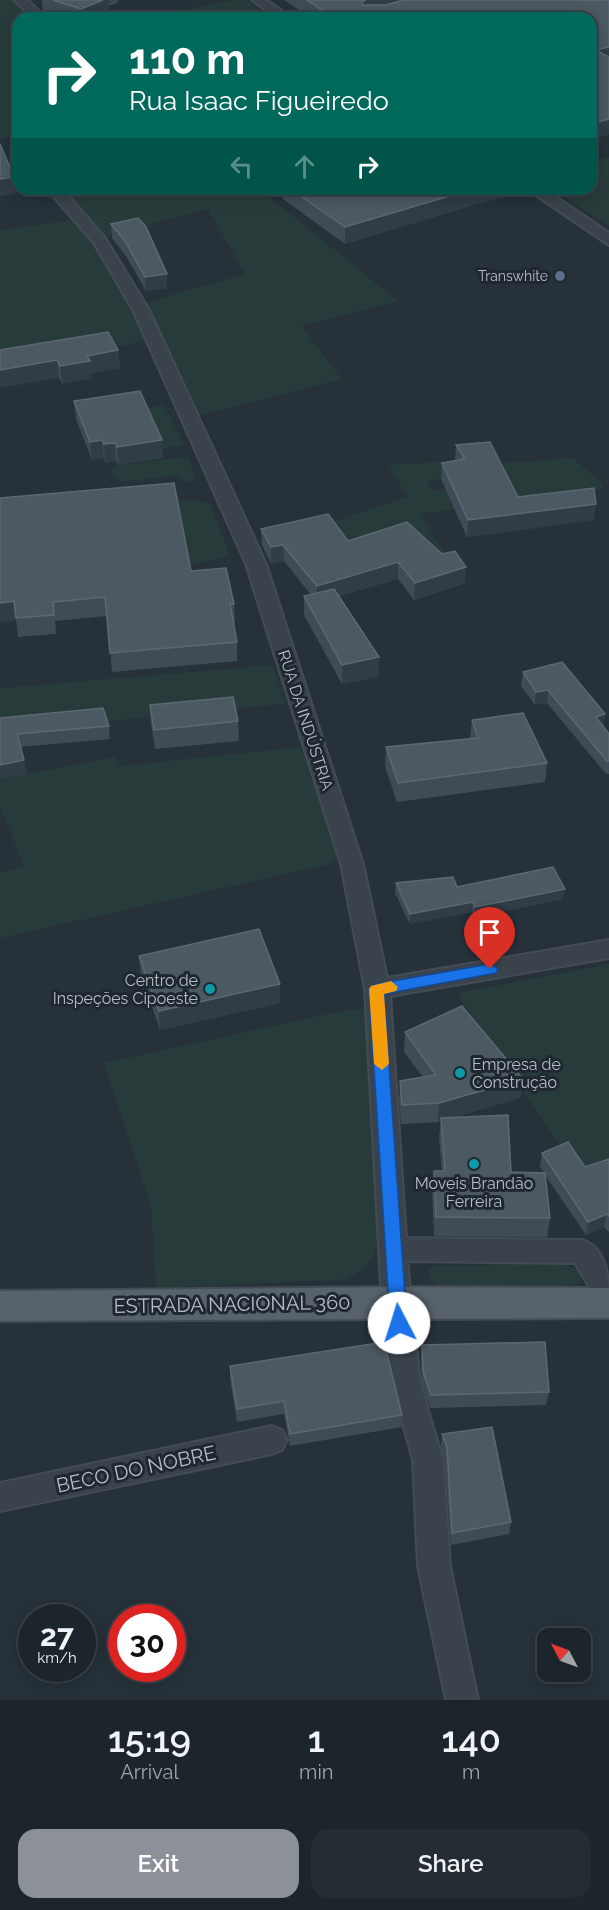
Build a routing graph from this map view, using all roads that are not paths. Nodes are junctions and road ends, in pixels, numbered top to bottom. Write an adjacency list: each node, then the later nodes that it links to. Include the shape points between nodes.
1 (20, 0): 5 (street)
2 (85, 0): 3 (street)
3 (111, 0)
4 (258, 0): 6 (street)
5 (34, 12)
6 (277, 12)
7 (59, 195): 11 (street, RUA DA INDÚSTRIA, via 100,241 141,310 256,564 352,864)
8 (543, 195): 9 (street)
9 (609, 240)
10 (609, 949): 11 (street)
11 (376, 989): 12 (street, RUA DA INDÚSTRIA)
12 (394, 1249): 13 (street, via 583,1252); 14 (street, RUA DA INDÚSTRIA)
13 (609, 1294)
14 (396, 1302): 15 (main road, ESTRADA NACIONAL 360); 16 (main road, ESTRADA NACIONAL 360); 19 (street, RUA DA INDÚSTRIA, via 406,1384 428,1460 434,1566)
15 (609, 1303)
16 (0, 1306)
17 (272, 1440): 18 (street, BECO DO NOBRE)
18 (0, 1497)
19 (462, 1700)

